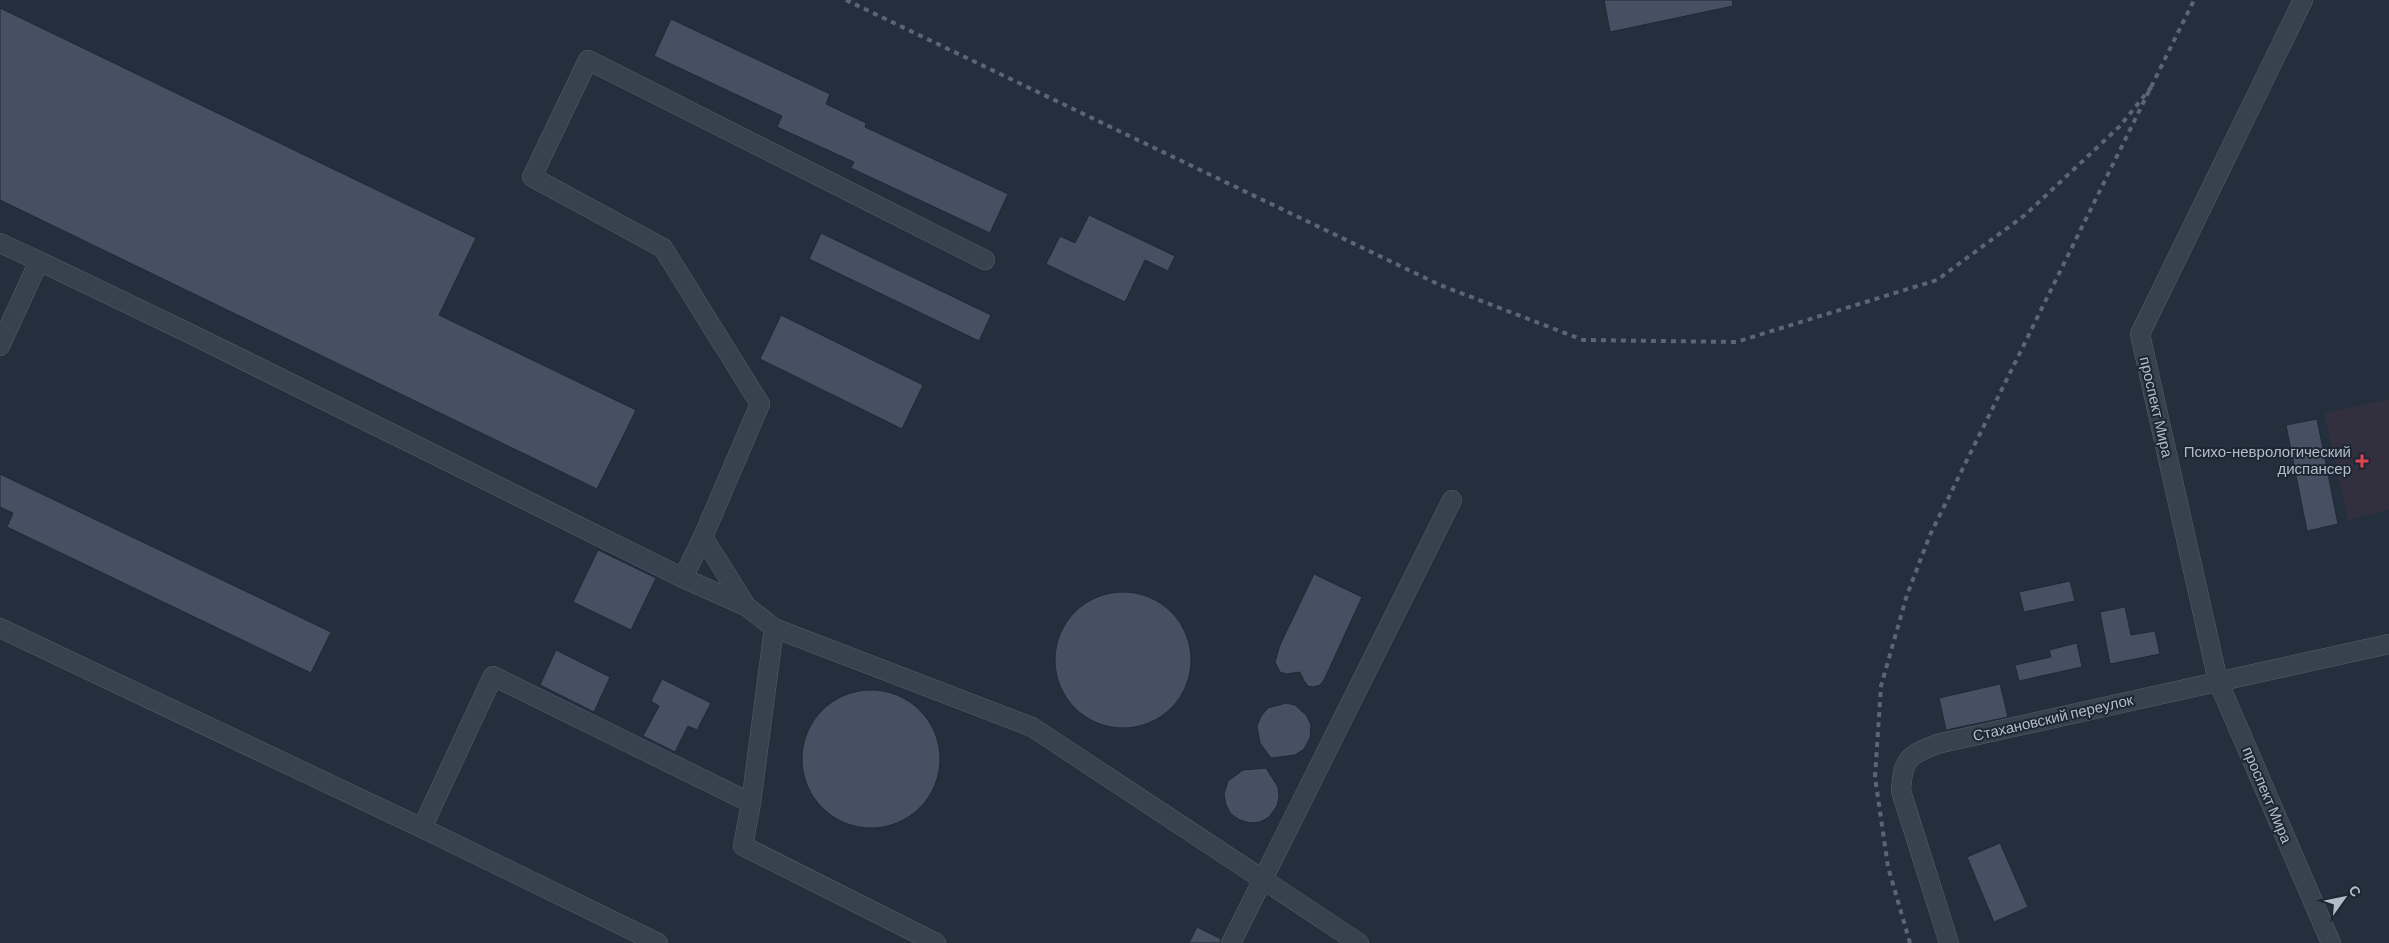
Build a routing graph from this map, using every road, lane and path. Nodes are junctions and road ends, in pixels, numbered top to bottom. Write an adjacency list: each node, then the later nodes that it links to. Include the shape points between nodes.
1 (2303, 0): 13 (street, проспект Мира, via 2140,334)
2 (0, 242): 4 (street)
3 (985, 260): 7 (street, via 588,60 532,177 663,248 760,404)
4 (39, 261): 5 (street); 8 (street)
5 (0, 346)
6 (1452, 500): 16 (street)
7 (703, 537): 8 (street); 9 (street)
8 (683, 578): 9 (street)
9 (746, 606): 11 (street)
10 (0, 628): 15 (street)
11 (774, 628): 14 (street); 16 (street, via 1032,727)
12 (2389, 644): 13 (street, Стахановский переулок)
13 (2218, 681): 21 (street, Стахановский переулок, via 1937,744 1915,752 1902,768 1901,791); 22 (street, проспект Мира)
14 (751, 803): 15 (street, via 493,676); 18 (street, via 743,846)
15 (422, 828): 17 (street)
16 (1262, 881): 19 (street); 20 (street)
17 (658, 943)
18 (936, 943)
19 (1231, 943)
20 (1359, 943)
21 (1949, 943)
22 (2331, 943)

